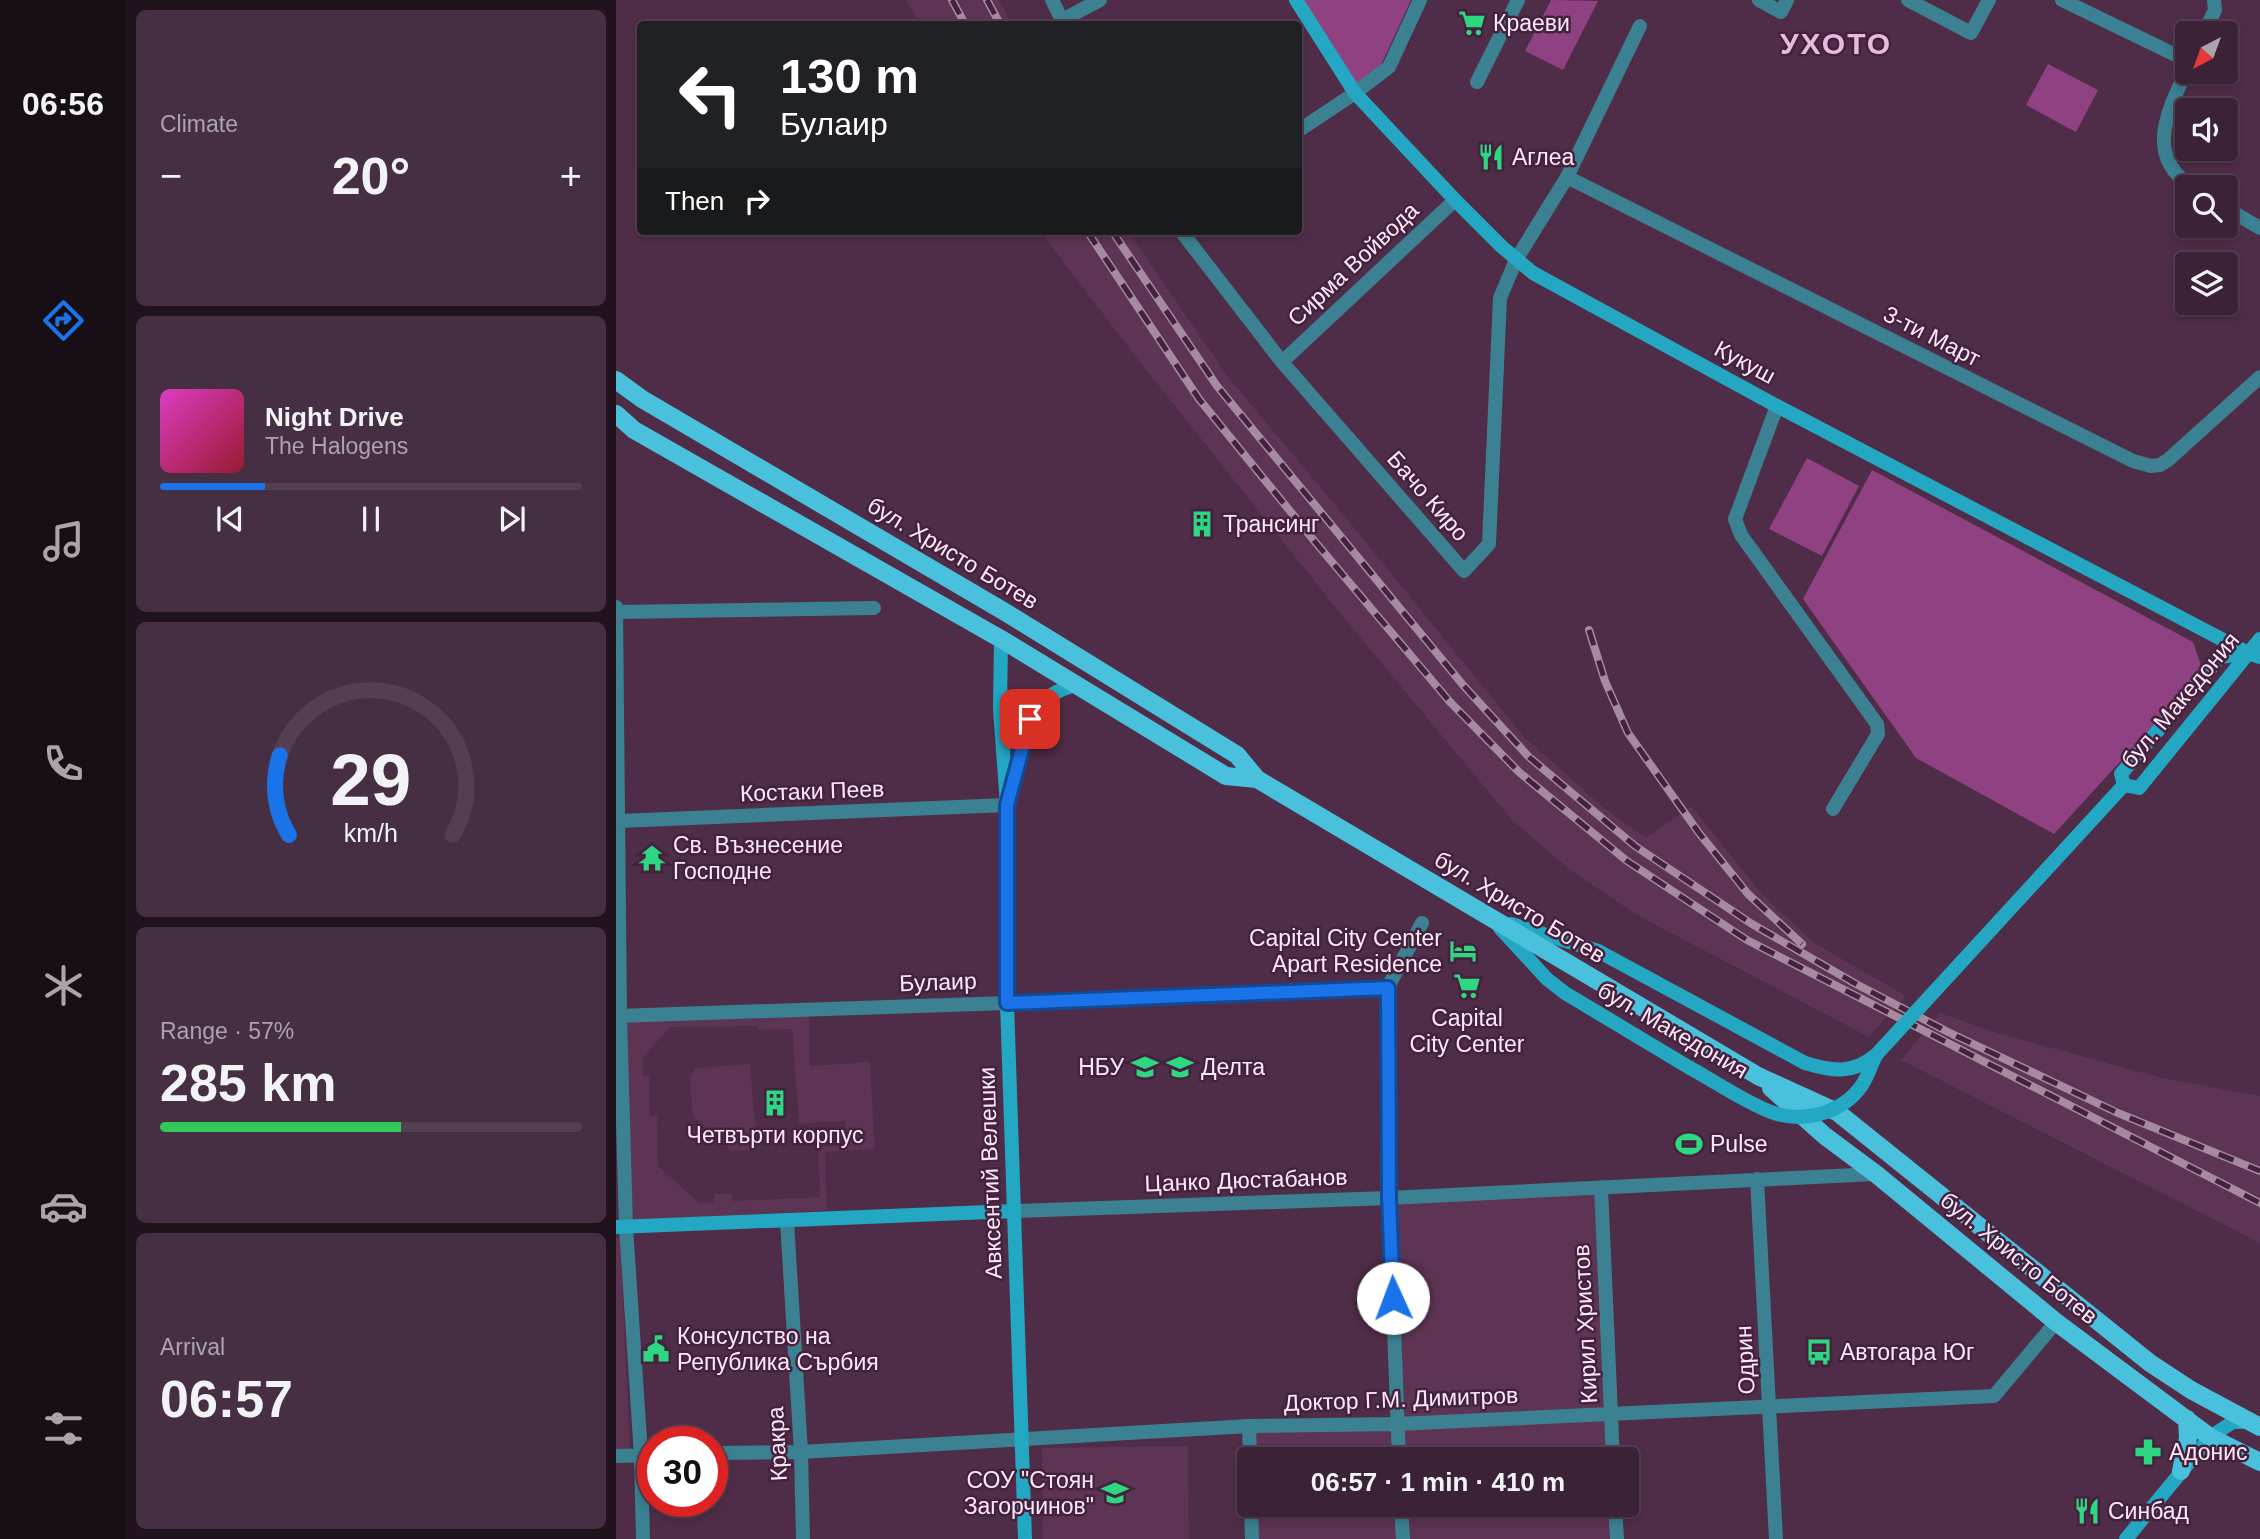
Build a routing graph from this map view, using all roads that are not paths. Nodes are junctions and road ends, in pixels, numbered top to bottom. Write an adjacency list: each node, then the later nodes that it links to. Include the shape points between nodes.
1 (1052, 0): 12 (street)
2 (1100, 0): 13 (street)
3 (1296, 0): 19 (street, Кукуш)
4 (1420, 0): 19 (street, via 1389,67)
5 (1518, 0): 17 (street)
6 (1759, 0): 7 (street, via 1781,12)
7 (1787, 0)
8 (1908, 0): 9 (street, via 1971,33)
9 (1989, 0)
10 (2062, 0): 16 (street)
11 (2216, 3): 14 (street)
12 (1062, 21)
13 (1065, 21)
14 (2209, 21)
15 (1640, 26): 22 (street)
16 (2175, 55)
17 (1477, 82)
18 (2180, 84): 21 (street, via 2169,109 2163,142 2169,166)
19 (1356, 93): 20 (street); 23 (street, Кукуш)
20 (1302, 128)
21 (2179, 175)
22 (1567, 177): 27 (street); 29 (street, 3-ти Март, via 2142,465 2168,460)
23 (1455, 200): 27 (street, Кукуш); 28 (street, Сирма Войвода)
24 (2238, 215): 25 (street)
25 (2260, 228)
26 (1184, 235): 28 (street, Бачо Киро)
27 (1516, 260): 28 (street, Бачо Киро, via 1500,298 1489,544 1464,571); 31 (street, Кукуш)
28 (1282, 362)
29 (2260, 377)
30 (616, 380): 38 (main road, бул. Христо Ботев)
31 (1777, 405): 41 (street, Кукуш); 46 (street, via 1735,519 1741,535 1877,724 1878,734)
32 (616, 414): 34 (main road, бул. Христо Ботев)
33 (616, 424): 34 (main road)
34 (634, 430): 39 (main road, бул. Христо Ботев)
35 (616, 607): 37 (street)
36 (874, 608): 37 (street)
37 (617, 612): 47 (street)
38 (1005, 612): 39 (main road); 43 (main road, бул. Христо Ботев, via 1237,755)
39 (1001, 639): 42 (main road, бул. Христо Ботев); 45 (street, Авксентий Велешки, via 1000,709)
40 (2260, 639): 41 (street, бул. Македония)
41 (2254, 655): 44 (street, бул. Македония, via 2139,788); 44 (street, via 2220,657 2122,774)
42 (1077, 685): 43 (main road, бул. Христо Ботев, via 1226,776); 45 (street, Авксентий Велешки, via 1048,695 1030,719)
43 (1257, 779): 48 (main road, бул. Христо Ботев)
44 (2124, 785): 53 (street, бул. Македония, bridge)
45 (1007, 805): 47 (street, Костаки Пеев); 51 (street, Авксентий Велешки)
46 (1833, 809)
47 (620, 821): 52 (street)
48 (1492, 919): 53 (street, бул. Македония, via 1598,951 1805,1063 1850,1069 1864,1066); 53 (street, бул. Македония, bridge, via 1565,993 1770,1111 1798,1116 1842,1105 1863,1083); 54 (main road, бул. Христо Ботев)
49 (1422, 923): 50 (street)
50 (1388, 988): 51 (street, Булаир); 58 (street)
51 (1007, 1003): 52 (street, Булаир); 59 (street, Авксентий Велешки)
52 (618, 1015): 61 (street)
53 (1876, 1055)
54 (1758, 1076): 55 (main road, бул. Христо Ботев, via 1825,1136); 67 (main road, бул. Христо Ботев, via 1837,1112 2150,1363)
55 (1877, 1174): 56 (street, Цанко Дюстабанов); 62 (main road, бул. Христо Ботев)
56 (1757, 1179): 57 (street, Цанко Дюстабанов); 63 (street, Одрин)
57 (1601, 1187): 58 (street, Цанко Дюстабанов); 64 (street, Кирил Христов)
58 (1389, 1198): 59 (street, Цанко Дюстабанов); 66 (street)
59 (1013, 1211): 60 (street, Цанко Дюстабанов); 71 (street, Авксентий Велешки)
60 (787, 1221): 61 (street, Цанко Дюстабанов); 75 (street, Кракра)
61 (621, 1227): 68 (street)
62 (2056, 1322): 63 (street, Доктор Г.М. Димитров, via 1994,1396); 65 (main road, бул. Христо Ботев)
63 (1770, 1407): 64 (street, Доктор Г.М. Димитров); 91 (street, Одрин)
64 (1611, 1413): 66 (street, Доктор Г.М. Димитров); 74 (street, Кирил Христов)
65 (2187, 1419): 70 (main road, бул. Христо Ботев); 80 (main road, via 2188,1438)
66 (1397, 1424): 69 (street, Доктор Г.М. Димитров); 73 (street)
67 (2254, 1425): 70 (street, via 2234,1422)
68 (644, 1426)
69 (1249, 1426): 71 (street, Доктор Г.М. Димитров); 72 (street)
70 (2210, 1437): 79 (main road, бул. Христо Ботев); 80 (street)
71 (1023, 1438): 75 (street, Доктор Г.М. Димитров); 87 (street, Авксентий Велешки)
72 (1250, 1447)
73 (1398, 1447)
74 (1613, 1447)
75 (801, 1452): 76 (street, Доктор Г.М. Димитров); 86 (street, Кракра)
76 (728, 1453)
77 (637, 1455): 78 (street)
78 (616, 1456)
79 (2260, 1462)
80 (2180, 1471): 92 (street)
81 (644, 1517): 85 (street)
82 (1251, 1517): 88 (street)
83 (1402, 1517): 89 (street)
84 (1616, 1517): 90 (street)
85 (643, 1539)
86 (803, 1539)
87 (1025, 1539)
88 (1252, 1539)
89 (1403, 1539)
90 (1617, 1539)
91 (1776, 1539)
92 (2126, 1539)

